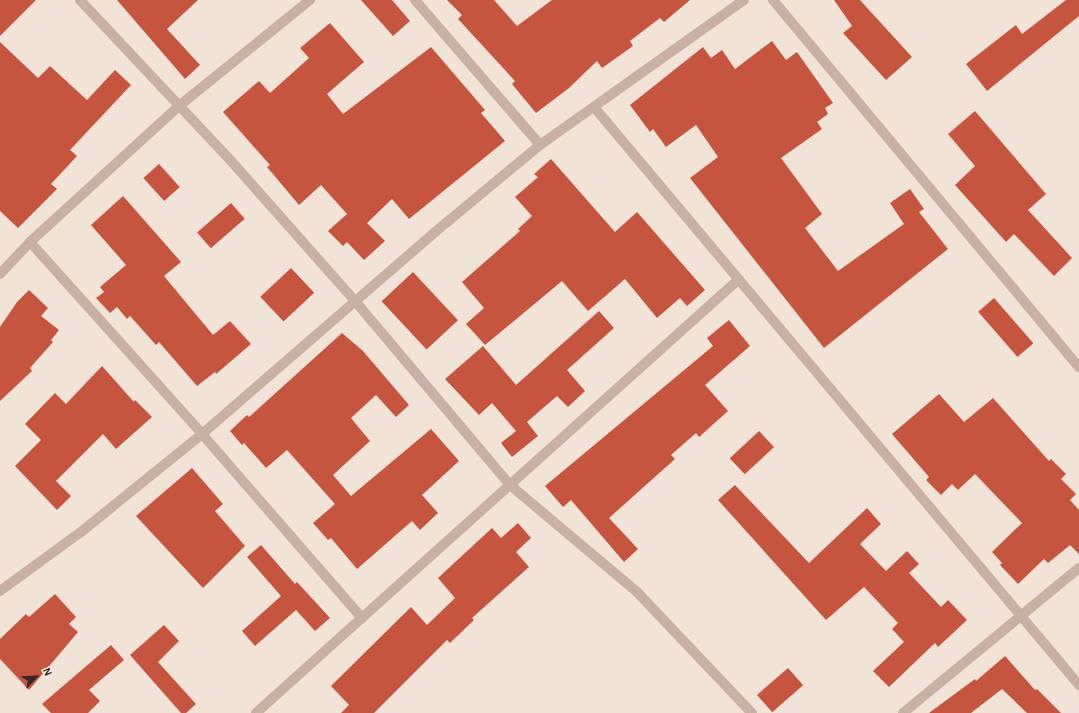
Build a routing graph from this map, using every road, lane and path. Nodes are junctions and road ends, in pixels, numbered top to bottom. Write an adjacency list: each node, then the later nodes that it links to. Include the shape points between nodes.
1 (80, 0): 6 (street)
2 (310, 0): 6 (street)
3 (415, 0): 8 (street)
4 (744, 0): 7 (street)
5 (773, 0): 13 (street)
6 (179, 106): 9 (street); 12 (street)
7 (594, 107): 8 (street); 11 (street)
8 (540, 145): 12 (street)
9 (30, 242): 10 (street); 14 (street)
10 (0, 274)
11 (739, 279): 15 (street); 19 (street)
12 (355, 301): 14 (street); 15 (street)
13 (1079, 367)
14 (202, 434): 17 (street, via 81,532); 18 (street)
15 (510, 485): 18 (street); 22 (street, via 637,592)
16 (1079, 568): 19 (street)
17 (0, 591)
18 (362, 618): 21 (street)
19 (1020, 618): 20 (street); 23 (street)
20 (1079, 685)
21 (256, 713)
22 (752, 713)
23 (903, 713)

